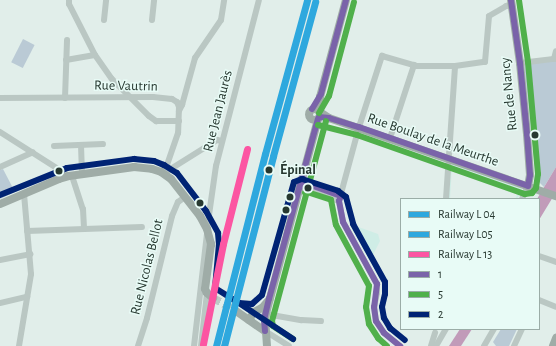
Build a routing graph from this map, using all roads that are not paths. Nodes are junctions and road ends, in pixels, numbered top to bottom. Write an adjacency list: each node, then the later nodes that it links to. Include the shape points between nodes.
1 (69, 0): 12 (street)
2 (106, 0): 8 (street)
3 (154, 0): 9 (street)
4 (224, 0): 20 (street, via 221,20 195,58)
5 (259, 0): 26 (street, Rue Jean Jaurès)
6 (346, 0): 21 (main road)
7 (511, 2): 14 (main road, Rue de Nancy); 16 (street, via 489,16 485,62)
8 (104, 20)
9 (152, 20)
10 (67, 40): 13 (street)
11 (556, 51): 14 (street, via 554,59)
12 (96, 55): 13 (street); 19 (street, via 112,79)
13 (66, 60): 18 (street)
14 (520, 63): 36 (main road, Rue de Nancy, via 529,157)
15 (414, 66): 16 (street); 23 (street, via 382,56); 25 (street)
16 (455, 66): 31 (street)
17 (0, 98): 18 (street, Rue Vautrin)
18 (65, 98): 19 (street, Rue Vautrin)
19 (130, 98): 20 (street, Rue Vautrin, via 172,99 177,102); 22 (street, via 156,121)
20 (179, 111): 22 (street)
21 (316, 114): 23 (main road, Rue Boulay de la Meurthe); 37 (main road)
22 (179, 121): 34 (street, via 176,142)
23 (359, 127): 25 (main road, Rue Boulay de la Meurthe); 43 (street)
24 (0, 132): 30 (street)
25 (390, 138): 31 (main road, Rue Boulay de la Meurthe)
26 (222, 141): 34 (street, via 217,140); 47 (street, Rue Jean Jaurès, via 216,166)
27 (103, 144): 28 (street)
28 (81, 145): 29 (street); 33 (street)
29 (54, 146)
30 (33, 152): 32 (street); 35 (street)
31 (449, 159): 36 (main road, Rue Boulay de la Meurthe); 41 (street)
32 (0, 167)
33 (82, 174): 34 (main road, via 134,167 152,169); 35 (main road)
34 (163, 174): 40 (main road)
35 (70, 176): 38 (main road); 46 (street, via 83,209)
36 (528, 186): 39 (main road, Rue Boulay de la Meurthe); 42 (street)
37 (300, 187): 43 (street); 55 (main road)
38 (24, 194): 44 (main road); 48 (street)
39 (556, 196)
40 (184, 197): 47 (main road); 72 (street, Rue Nicolas Bellot, via 178,202 172,216)
41 (446, 198)
42 (522, 198)
43 (339, 201): 76 (street, via 343,222 377,284 374,307 376,321 384,333)
44 (0, 204)
45 (142, 227): 46 (street)
46 (84, 229): 48 (street)
47 (208, 230): 53 (main road, via 211,244 206,284); 73 (street, Rue Jean Jaurès)
48 (27, 231): 49 (street)
49 (30, 254): 51 (street); 54 (street)
50 (540, 256): 52 (street)
51 (0, 260)
52 (556, 262)
53 (210, 296): 74 (street)
54 (28, 297): 57 (street); 71 (street)
55 (269, 299): 59 (main road, via 262,308); 60 (main road)
56 (540, 300): 58 (street)
57 (0, 303)
58 (556, 307)
59 (254, 312): 61 (main road); 61 (main road, via 236,311)
60 (266, 314): 62 (street); 66 (main road)
61 (249, 320): 66 (main road)
62 (321, 321)
63 (445, 330): 68 (street)
64 (493, 330): 79 (street)
65 (522, 330): 80 (street)
66 (265, 331): 70 (main road); 75 (street)
67 (435, 331): 68 (street); 77 (street)
68 (442, 336): 78 (street)
69 (556, 338): 81 (main road)
70 (264, 344)
71 (19, 346)
72 (138, 346)
73 (194, 346)
74 (201, 346)
75 (289, 346)
76 (400, 346)
77 (431, 346)
78 (436, 346)
79 (484, 346)
80 (514, 346)
81 (553, 346)

